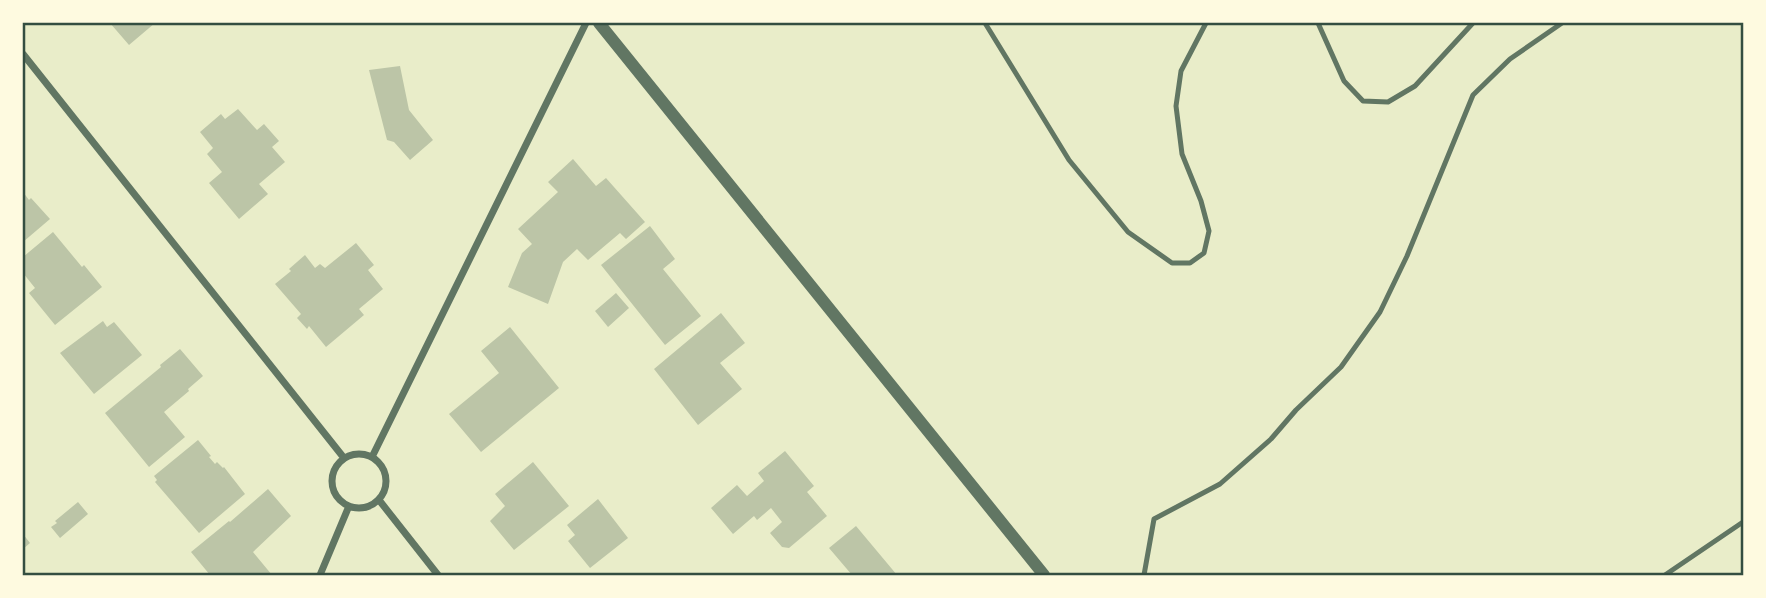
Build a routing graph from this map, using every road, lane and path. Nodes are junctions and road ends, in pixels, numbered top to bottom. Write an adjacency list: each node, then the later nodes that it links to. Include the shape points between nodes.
1 (586, 23): 9 (street)
2 (598, 23): 16 (street)
3 (985, 23): 4 (lane, via 1069,160 1128,232 1172,263 1190,263 1204,253 1209,231 1182,154 1176,106 1181,71)
4 (1206, 23)
5 (1318, 23): 6 (lane, via 1344,81 1363,101 1388,102 1415,86)
6 (1473, 23)
7 (1562, 23): 17 (lane, via 1510,59 1473,95 1380,312 1341,368 1220,484 1154,519)
8 (23, 54): 10 (street)
9 (372, 457): 10 (street, via 359,453); 11 (street, via 387,478)
10 (344, 458): 12 (street, via 332,482 338,499)
11 (379, 500): 12 (street, via 362,508); 15 (street)
12 (349, 506): 14 (street)
13 (1743, 522): 18 (lane)
14 (320, 575)
15 (438, 575)
16 (1044, 575)
17 (1144, 575)
18 (1665, 575)

